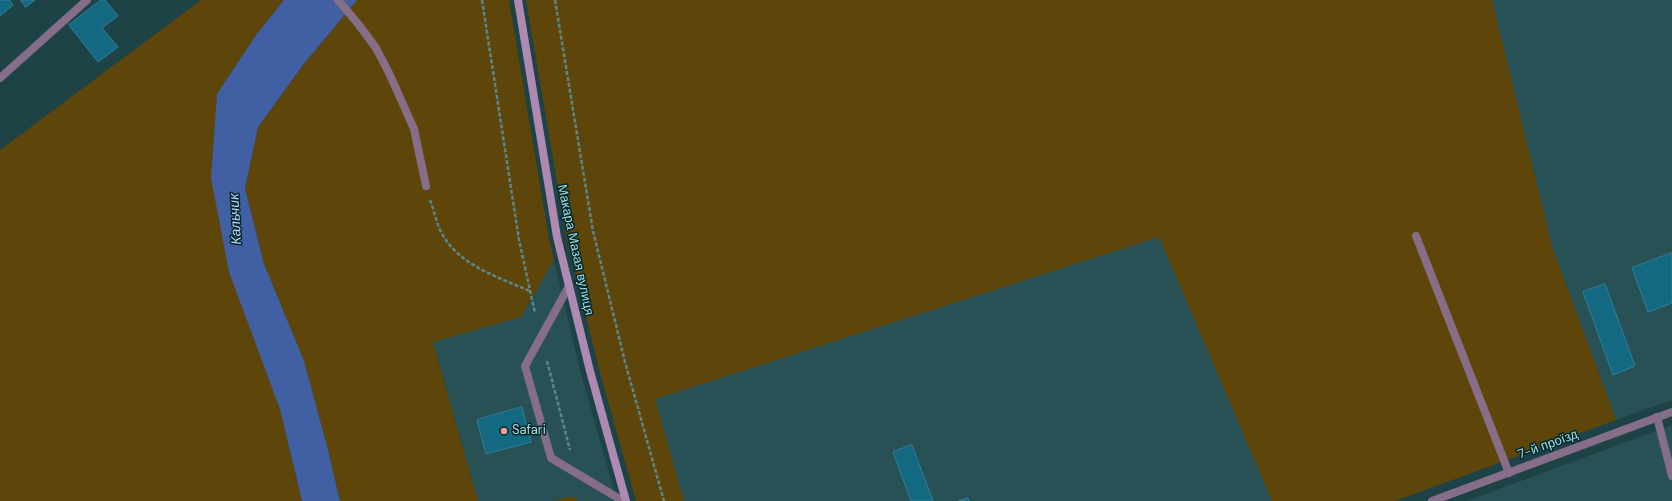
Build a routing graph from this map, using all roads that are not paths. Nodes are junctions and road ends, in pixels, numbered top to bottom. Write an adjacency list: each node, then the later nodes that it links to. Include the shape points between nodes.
1 (87, 0): 4 (street)
2 (338, 0): 5 (street, via 360,24 376,48 414,129)
3 (518, 0): 7 (main road, Макара Мазая вулиця, via 557,237)
4 (0, 78)
5 (426, 186)
6 (1416, 236): 10 (street)
7 (569, 286): 12 (street, via 525,366 550,458); 13 (main road, Макара Мазая вулиця)
8 (1672, 412): 9 (street, 7-й проїзд)
9 (1657, 417): 10 (street, 7-й проїзд); 11 (street)
10 (1508, 473): 14 (street, 7-й проїзд)
11 (1672, 476)
12 (623, 501)
13 (626, 501)
14 (1432, 501)

